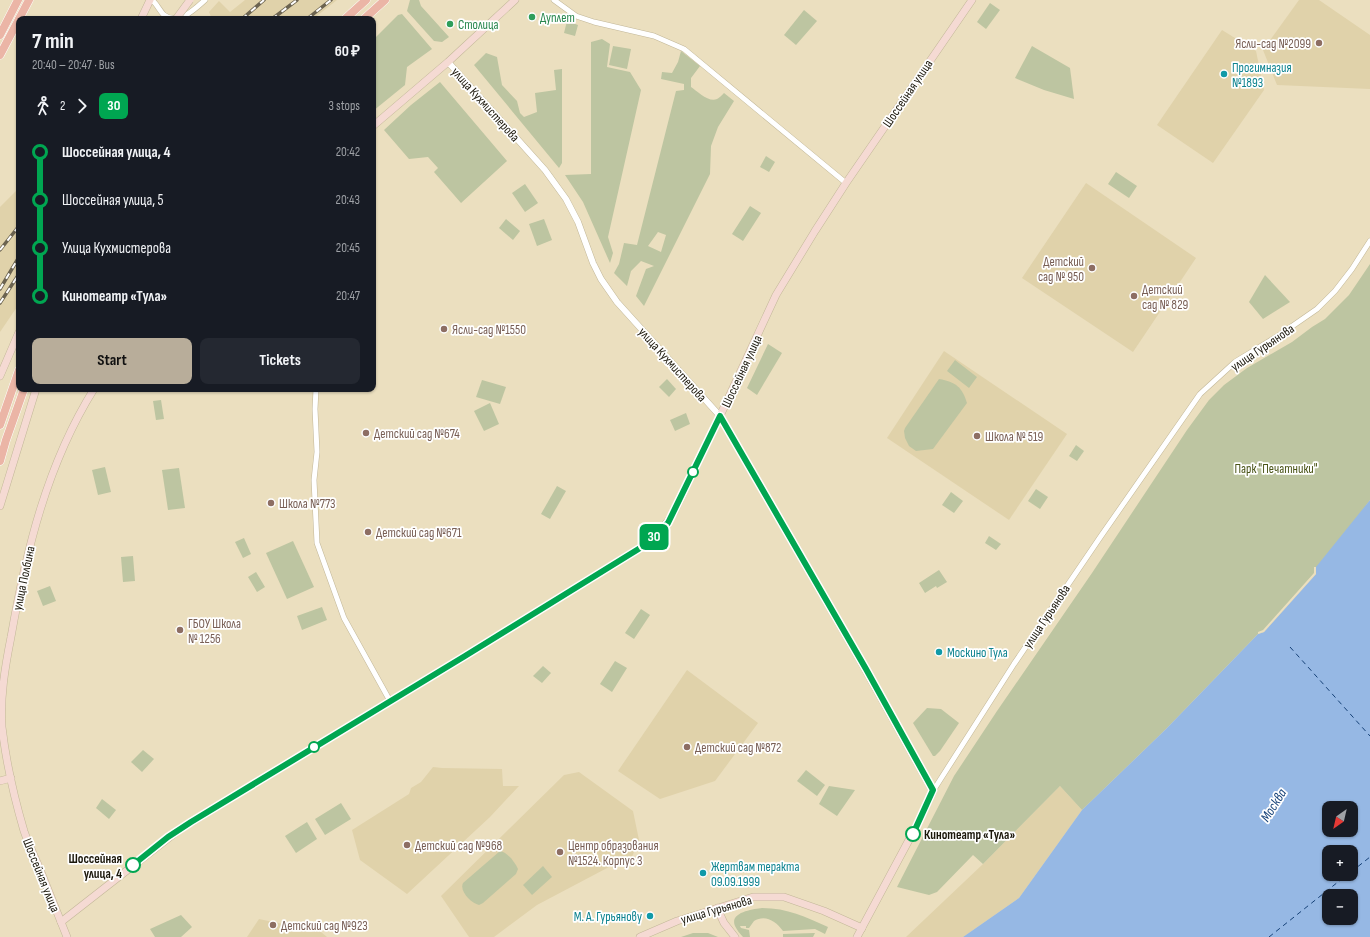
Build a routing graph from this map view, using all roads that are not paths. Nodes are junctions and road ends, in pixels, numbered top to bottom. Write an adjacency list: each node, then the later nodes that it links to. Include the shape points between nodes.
1 (18, 0): 19 (main road)
2 (29, 0): 11 (main road)
3 (151, 0): 12 (main road); 13 (street)
4 (190, 0): 14 (main road, bridge)
5 (205, 0): 15 (street)
6 (366, 0): 16 (main road)
7 (386, 0): 17 (main road)
8 (515, 0): 21 (main road)
9 (554, 0): 23 (street, via 576,16 654,36 684,49)
10 (972, 0): 23 (main road, Шоссейная улица)
11 (21, 16)
12 (143, 16)
13 (166, 16)
14 (178, 16)
15 (182, 16)
16 (348, 16)
17 (367, 16)
18 (16, 25): 20 (main road)
19 (0, 35)
20 (0, 55)
21 (448, 62): 22 (main road); 32 (street, улица Кухмистерова, via 540,164 566,199 578,222 593,263 617,302)
22 (376, 123)
23 (846, 183): 32 (main road, Шоссейная улица, via 776,295)
24 (1370, 241): 39 (street, улица Гурьянова, via 1352,269 1317,309 1235,362 1200,394 1107,526)
25 (16, 339): 26 (main road)
26 (0, 376)
27 (16, 379): 33 (main road)
28 (23, 392): 34 (main road)
29 (35, 392): 35 (main road)
30 (92, 392): 37 (main road, улица Полбина, via 62,449 32,535 24,567 1,695 2,727)
31 (316, 392): 36 (street, via 314,409 317,452 314,480 317,543 344,618)
32 (720, 416): 36 (main road, Шоссейная улица, via 668,523 645,545); 39 (main road, улица Кухмистерова)
33 (0, 424)
34 (0, 461)
35 (0, 506)
36 (390, 702): 41 (main road, Шоссейная улица, via 168,837)
37 (10, 778): 38 (main road); 41 (main road, Шоссейная улица, via 24,832)
38 (0, 781)
39 (933, 790): 42 (main road, улица Гурьянова)
40 (717, 908): 42 (main road, улица Гурьянова, via 753,897 784,897 824,910); 44 (main road, улица Гурьянова); 45 (main road)
41 (61, 922): 43 (main road)
42 (862, 928): 46 (main road)
43 (67, 937)
44 (640, 937)
45 (735, 937)
46 (857, 937)

